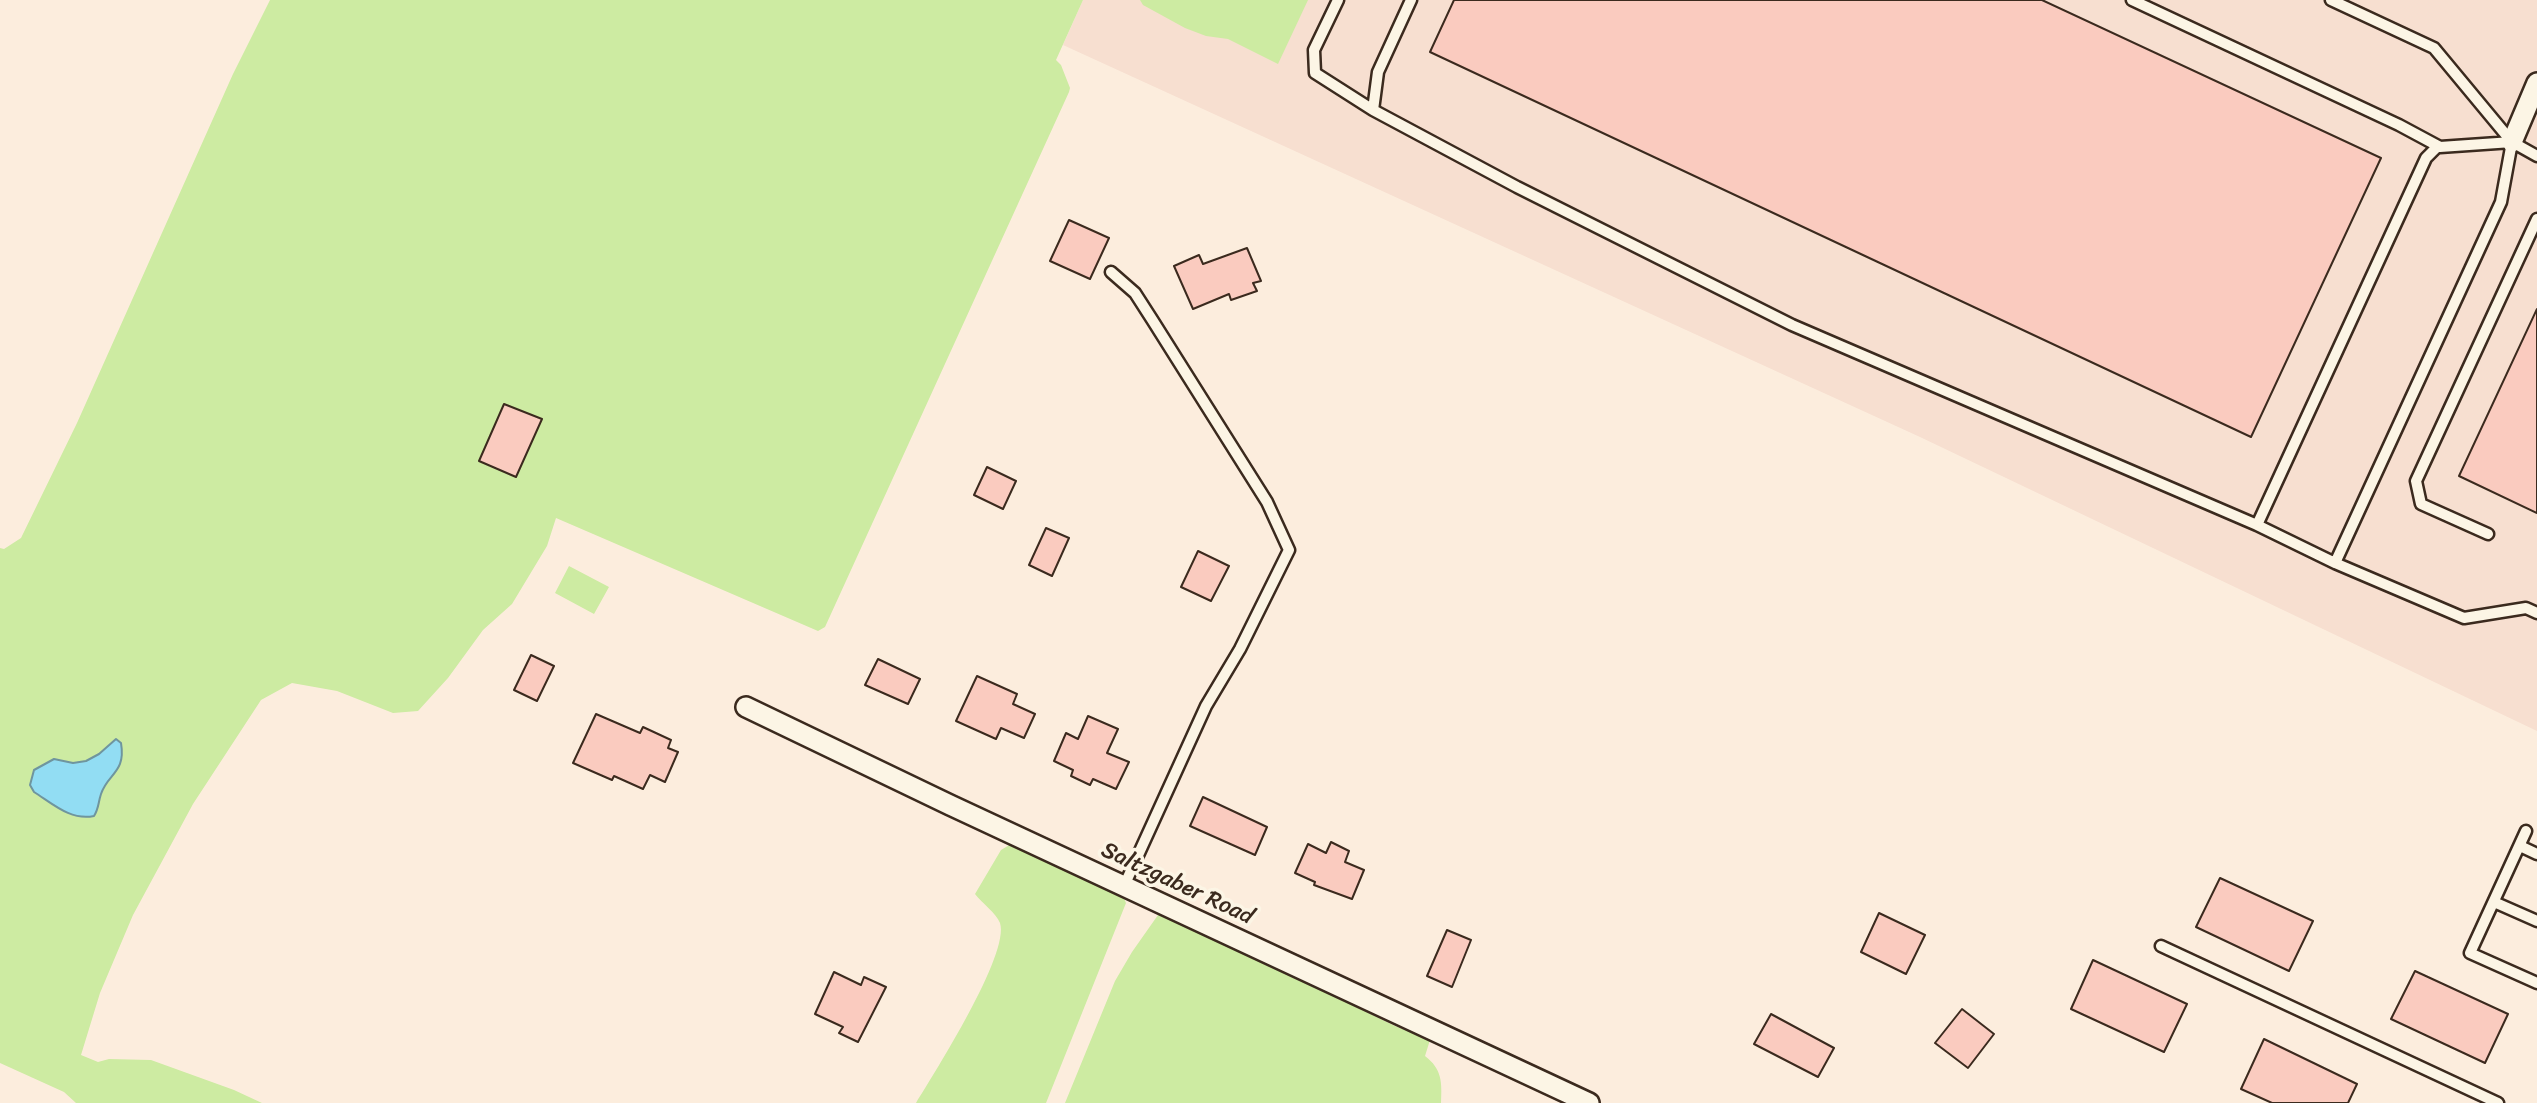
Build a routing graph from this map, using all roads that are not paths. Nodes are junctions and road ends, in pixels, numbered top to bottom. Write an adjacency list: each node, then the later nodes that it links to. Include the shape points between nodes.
1 (1338, 0): 6 (lane, via 1314,50 1315,73)
2 (1411, 0): 6 (lane, via 1378,72)
3 (2132, 0): 8 (lane)
4 (2331, 0): 7 (lane, via 2434,48)
5 (2537, 83): 7 (street)
6 (1373, 110): 12 (lane, via 1792,325)
7 (2512, 142): 8 (lane); 9 (lane); 14 (lane, via 2501,202)
8 (2438, 146): 12 (lane, via 2426,158)
9 (2537, 156)
10 (2537, 219): 13 (lane, via 2416,481 2421,504)
11 (1111, 272): 20 (lane, via 1135,293 1153,321 1267,502 1289,550 1206,706)
12 (2257, 525): 14 (lane)
13 (2488, 534)
14 (2335, 563): 15 (lane, via 2464,618 2526,608)
15 (2537, 613)
16 (746, 707): 20 (street, Saltzgaber Road)
17 (2526, 831): 18 (lane)
18 (2520, 846): 19 (lane); 21 (lane)
19 (2537, 853)
20 (1124, 886): 25 (street, Saltzgaber Road)
21 (2494, 902): 22 (lane); 24 (lane, via 2470,953)
22 (2537, 921)
23 (2161, 946): 26 (lane)
24 (2537, 983)
25 (1589, 1103)
26 (2498, 1103)

